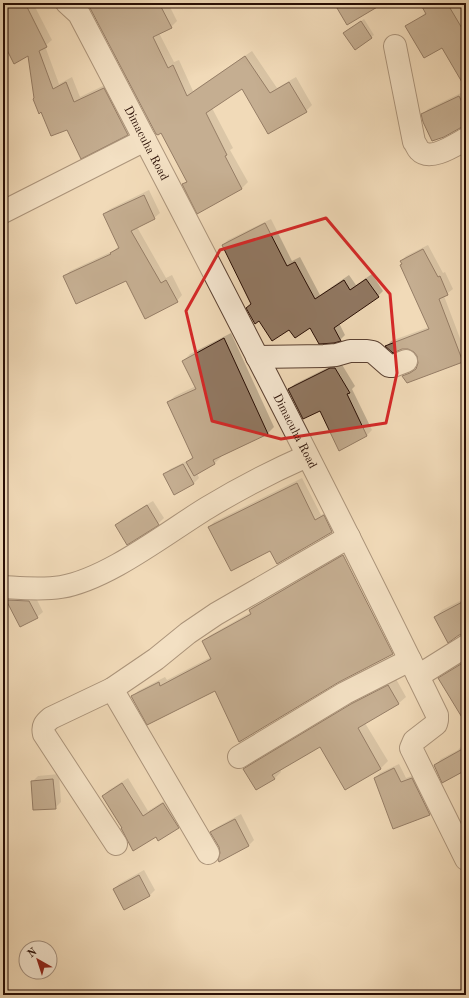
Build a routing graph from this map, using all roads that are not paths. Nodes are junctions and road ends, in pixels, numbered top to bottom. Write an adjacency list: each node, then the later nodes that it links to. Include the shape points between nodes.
1 (67, 3): 4 (street, Dimacuha Road, via 79,14)
2 (395, 46): 3 (street, via 414,142 420,151 438,154)
3 (466, 139)
4 (145, 140): 5 (street); 6 (street, Dimacuha Road)
5 (3, 212)
6 (257, 357): 7 (street, via 324,356 367,351 373,352 389,366); 8 (street, Dimacuha Road)
7 (406, 361)
8 (307, 456): 9 (street, Dimacuha Road); 10 (street, via 232,493 130,557 86,580 60,587)
9 (349, 537): 12 (street, Dimacuha Road); 13 (street, via 216,614)
10 (3, 587)
11 (466, 646): 12 (street)
12 (414, 668): 14 (street, via 345,693); 17 (street, Dimacuha Road, via 437,715 437,720 436,724 414,741 411,748)
13 (112, 689): 15 (street, via 51,718 43,729); 16 (street)
14 (239, 757)
15 (116, 844)
16 (208, 853)
17 (466, 859)

